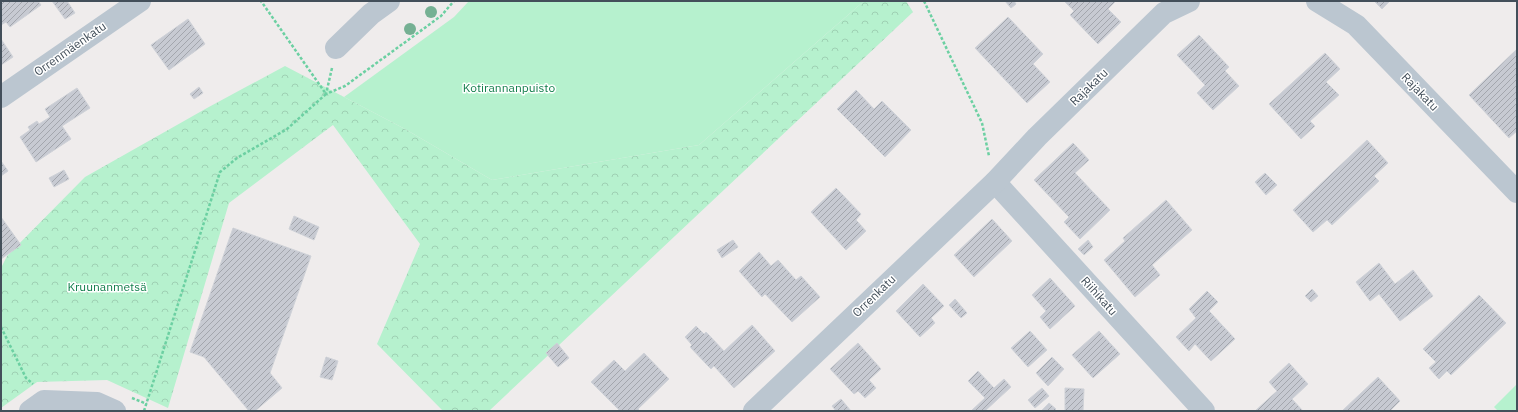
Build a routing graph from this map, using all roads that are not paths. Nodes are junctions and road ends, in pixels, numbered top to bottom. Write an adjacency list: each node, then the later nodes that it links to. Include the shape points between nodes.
1 (140, 1): 6 (street, Orrenmäenkatu)
2 (389, 1): 5 (street, via 371,14)
3 (1189, 1): 7 (street, Rajakatu, via 1164,13 1037,137)
4 (1317, 1): 8 (street, Rajakatu, via 1356,25)
5 (336, 48)
6 (1, 97)
7 (995, 182): 11 (street, Orrenkatu); 12 (street, Riihikatu)
8 (1517, 192)
9 (37, 406): 10 (street, via 97,403)
10 (115, 411)
11 (754, 411)
12 (1204, 411)

